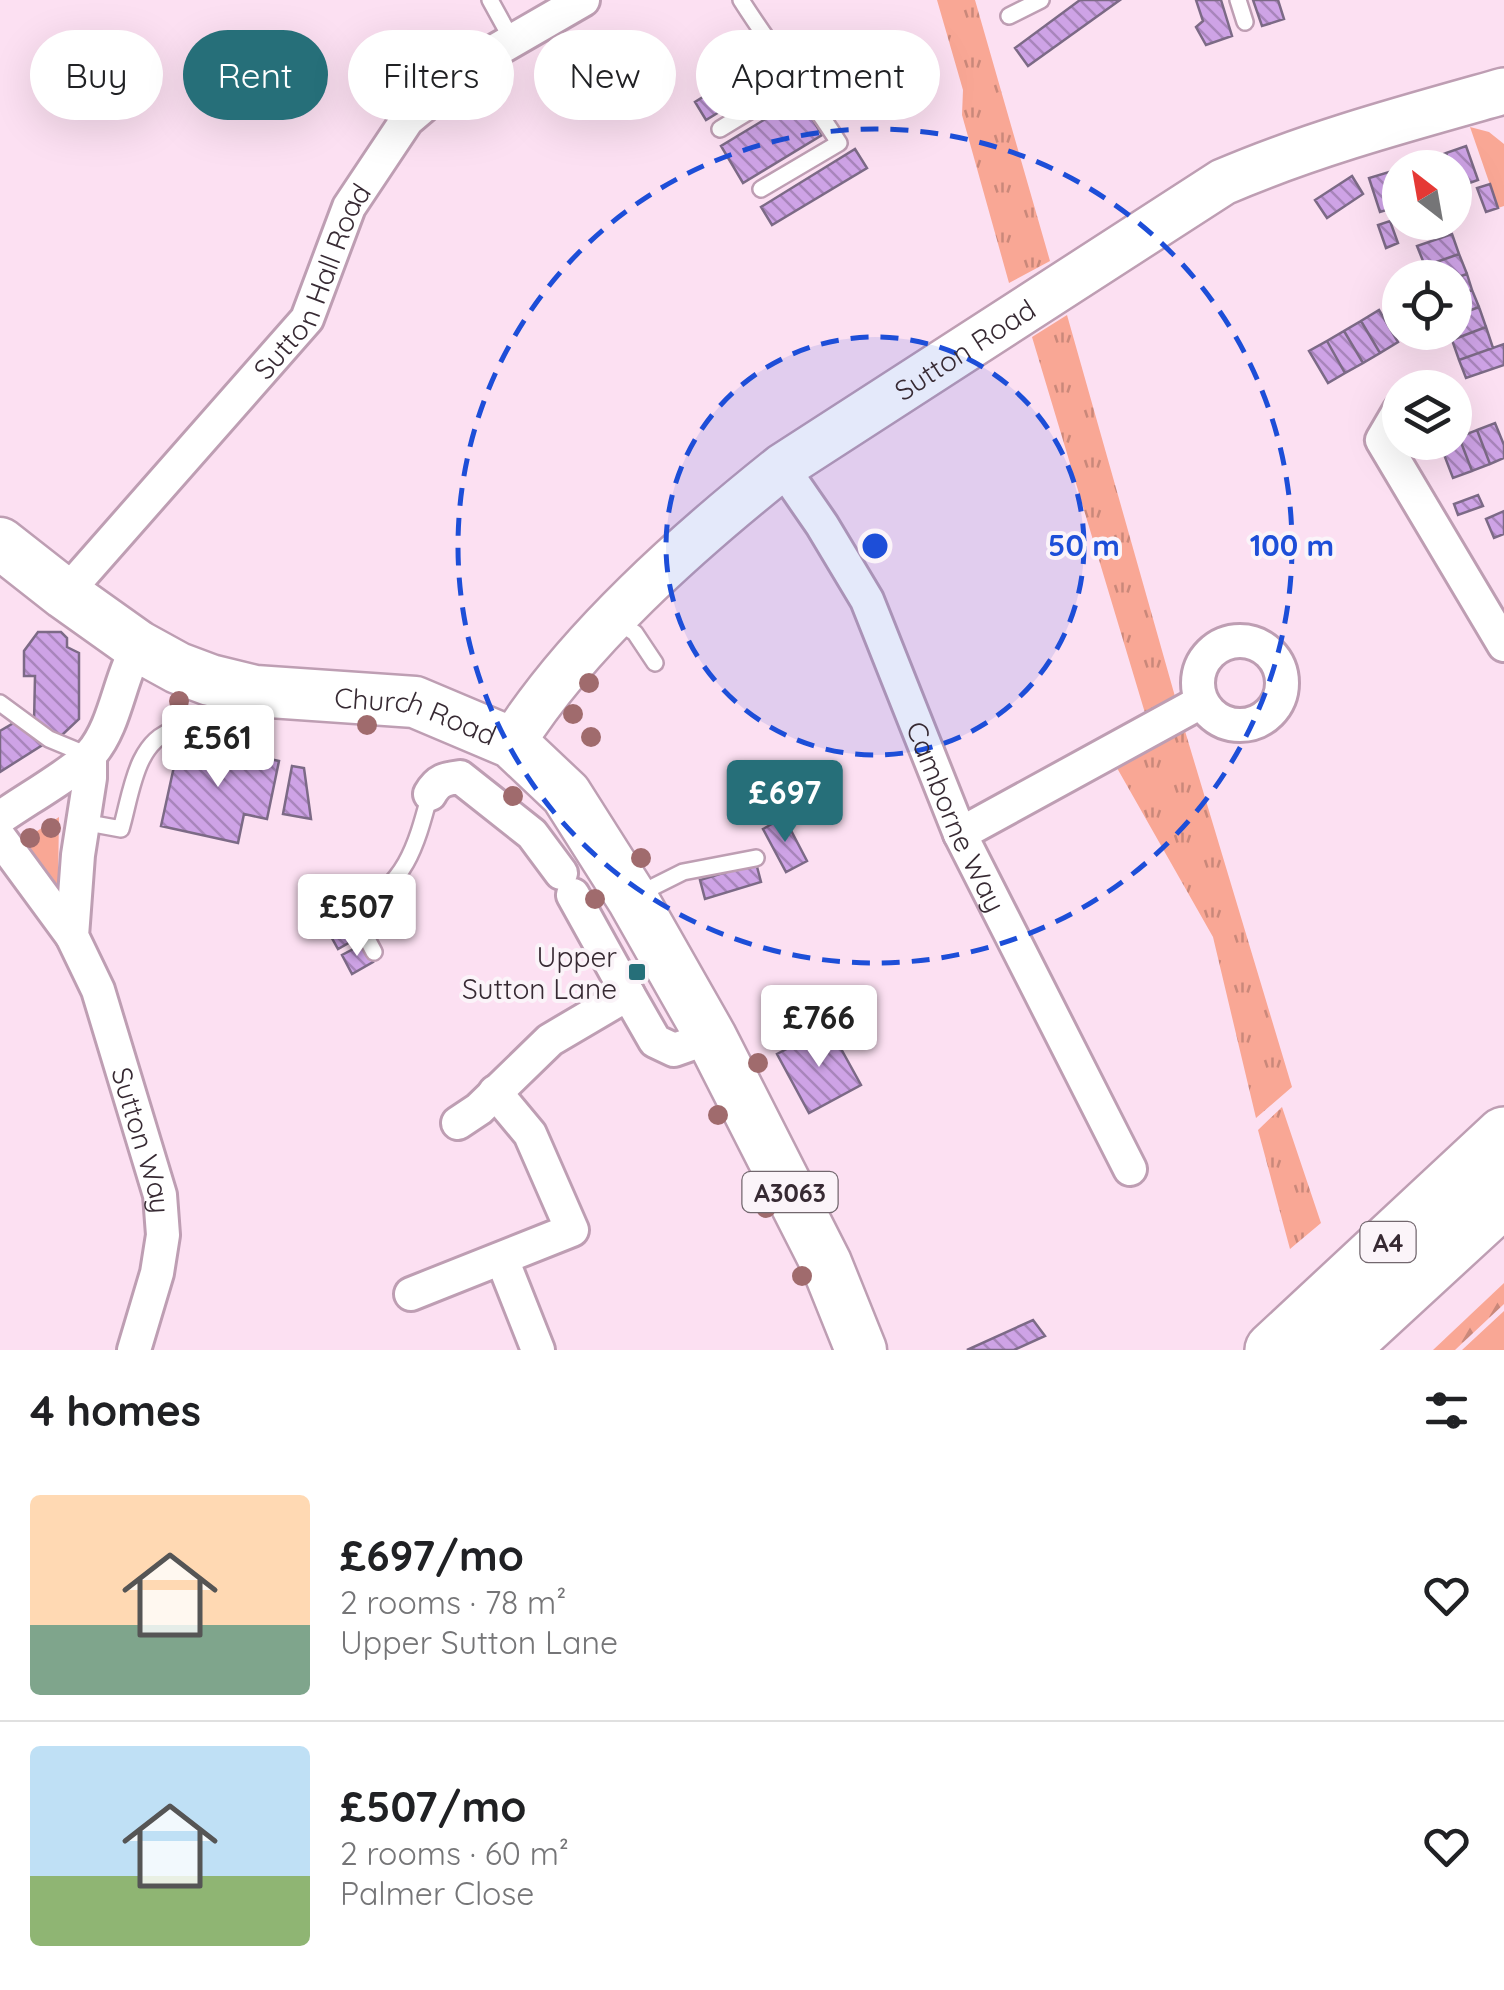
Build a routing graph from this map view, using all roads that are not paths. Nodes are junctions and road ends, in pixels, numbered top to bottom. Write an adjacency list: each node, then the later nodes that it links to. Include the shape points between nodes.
1 (490, 0): 8 (lane)
2 (583, 0): 10 (street, Sutton Hall Road)
3 (741, 0): 9 (lane)
4 (1041, 0): 6 (lane)
5 (1238, 0): 7 (lane)
6 (1009, 16)
7 (1246, 22)
8 (506, 30)
9 (761, 30)
10 (514, 39)
11 (1504, 92): 18 (street, Sutton Road, via 1287,154 1223,182)
12 (407, 120): 20 (street, Sutton Hall Road, via 350,207 307,319)
13 (735, 120): 15 (lane)
14 (823, 120): 16 (lane, via 839,143)
15 (720, 129)
16 (760, 189)
17 (1394, 460): 22 (street)
18 (782, 467): 21 (street, Sutton Road, via 714,521); 35 (street, Camborne Way, via 867,600)
19 (0, 543): 20 (main road, Church Road / A3063)
20 (65, 594): 23 (main road, Church Road / A3063)
21 (614, 618): 24 (lane, via 635,633); 28 (street, Sutton Road)
22 (1504, 644)
23 (138, 646): 25 (main road, Church Road / A3063); 29 (street)
24 (655, 662)
25 (230, 685): 28 (main road, Church Road / A3063, via 415,702); 33 (lane, via 205,731 176,728 146,748 121,829)
26 (1201, 702): 35 (street)
27 (0, 703): 29 (lane, via 49,739)
28 (512, 743): 31 (main road, A3063)
29 (90, 756): 32 (street); 33 (street)
30 (430, 794): 34 (street, via 445,778 460,778); 40 (lane, via 407,865 377,900)
31 (566, 794): 34 (street); 39 (main road, A3063)
32 (0, 818)
33 (83, 822): 41 (street)
34 (532, 834): 43 (street)
35 (960, 834): 48 (street, Camborne Way)
36 (0, 838): 41 (street, Sutton Way)
37 (756, 858): 39 (lane, via 684,872)
38 (339, 886): 40 (lane)
39 (632, 898): 44 (main road, A3063)
40 (354, 913): 42 (lane)
41 (72, 936): 52 (street, Sutton Way, via 98,990 160,1195 157,1272)
42 (374, 952)
43 (628, 994): 44 (street, via 655,1042 674,1050); 45 (street, via 550,1040)
44 (711, 1037): 54 (main road, A3063, via 826,1263)
45 (495, 1092): 46 (street); 50 (street, via 530,1134 572,1230)
46 (458, 1123)
47 (1504, 1135): 55 (highway, A4)
48 (1130, 1169)
49 (1504, 1198): 56 (highway, A4)
50 (502, 1259): 51 (street); 53 (street)
51 (412, 1294)
52 (134, 1350)
53 (538, 1350)
54 (860, 1350)
55 (1273, 1350)
56 (1339, 1350)

